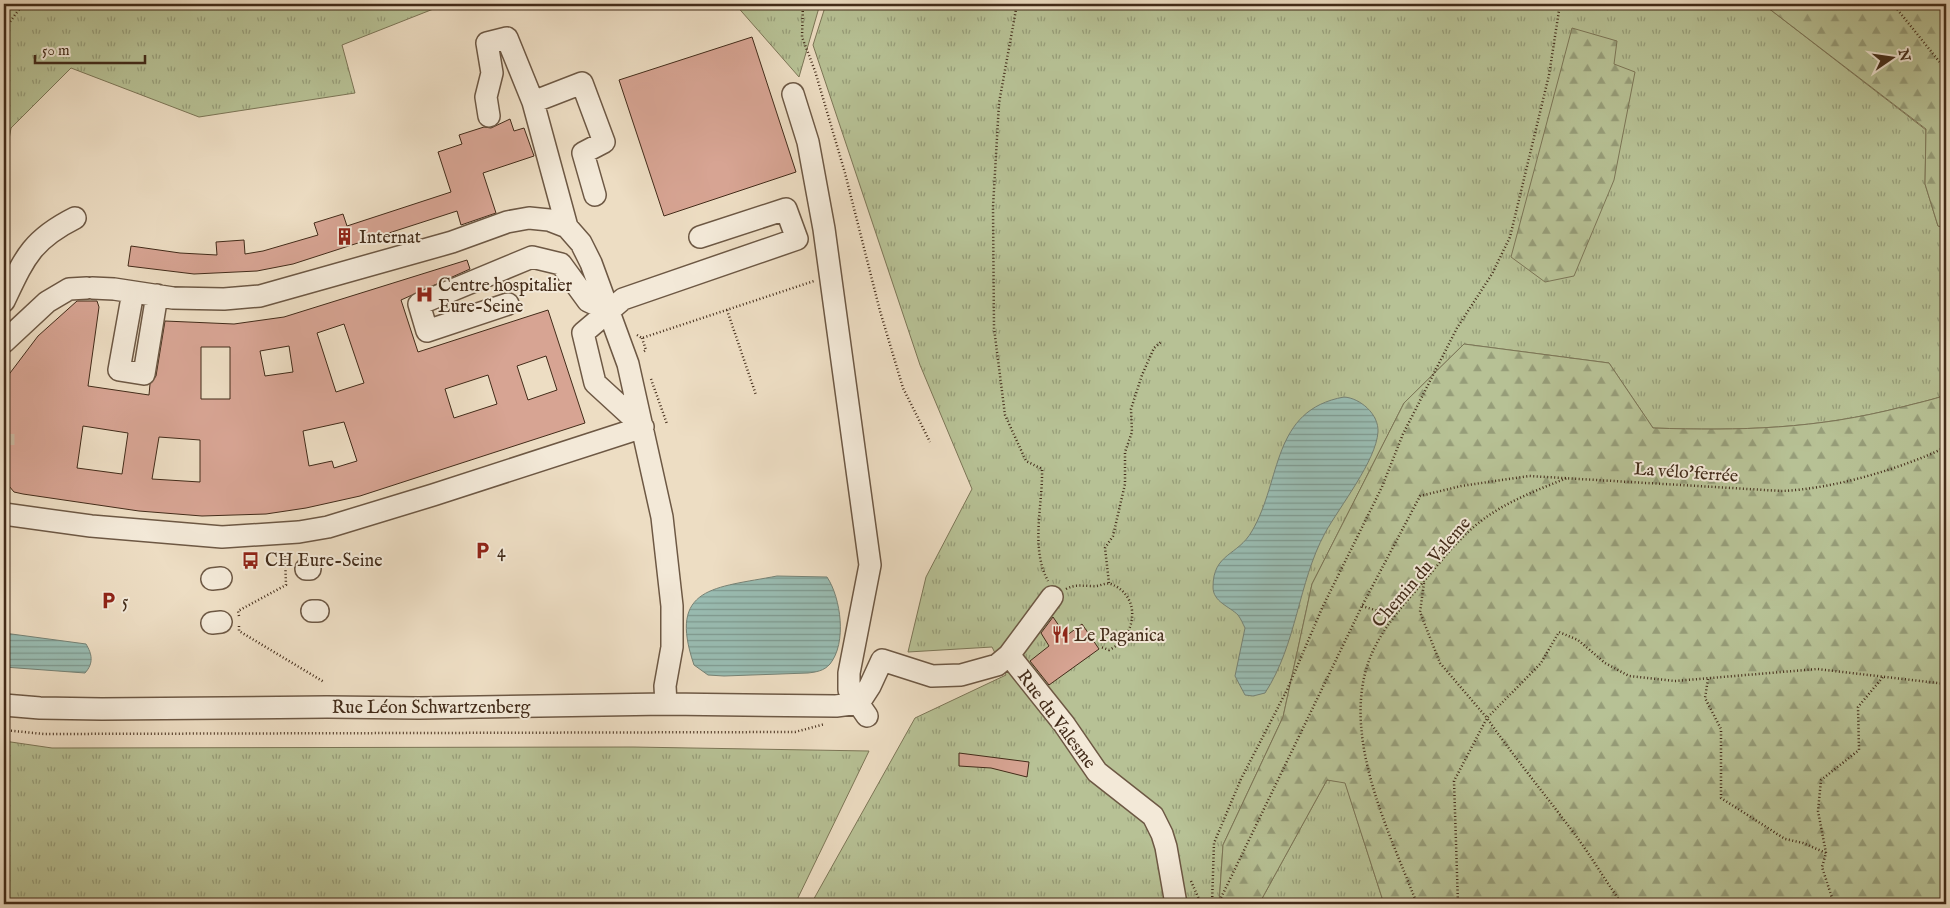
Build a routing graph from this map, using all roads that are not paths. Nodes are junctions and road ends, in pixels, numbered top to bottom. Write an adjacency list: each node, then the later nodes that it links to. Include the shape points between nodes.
1 (793, 94): 20 (street, via 808,142 824,228 870,565 849,673 849,690)
2 (533, 102): 3 (street, via 507,38 487,43 492,73 486,97); 4 (street, via 582,83 604,142 583,153); 6 (street)
3 (489, 116)
4 (595, 195)
5 (74, 218): 10 (street, via 54,229 25,257)
6 (567, 227): 9 (street, via 549,220 507,222 452,242 260,296 224,299); 12 (street, via 581,243)
7 (700, 237): 12 (street, via 786,209 797,239 629,293)
8 (133, 292): 9 (street); 9 (street, via 119,370 144,374); 13 (street, via 69,289 47,302)
9 (157, 295)
10 (4, 301)
11 (508, 304): 12 (street, via 427,331 419,304 532,256 561,264 588,301)
12 (609, 311): 14 (street, via 630,372); 14 (street, via 583,333 595,383)
13 (4, 342)
14 (643, 427): 15 (street, via 328,527 300,532 222,537 91,526); 18 (street, via 672,606 672,647)
15 (4, 514)
16 (1052, 597): 17 (street)
17 (1009, 655): 20 (street, via 997,665 961,675 917,675 882,660); 21 (street, Rue du Valesme, via 1097,772 1153,816 1166,846)
18 (666, 704): 19 (street, Rue Léon Schwartzenberg, via 102,709); 20 (street, Rue Léon Schwartzenberg, via 836,706)
19 (4, 705)
20 (863, 710)
21 (1176, 904)

